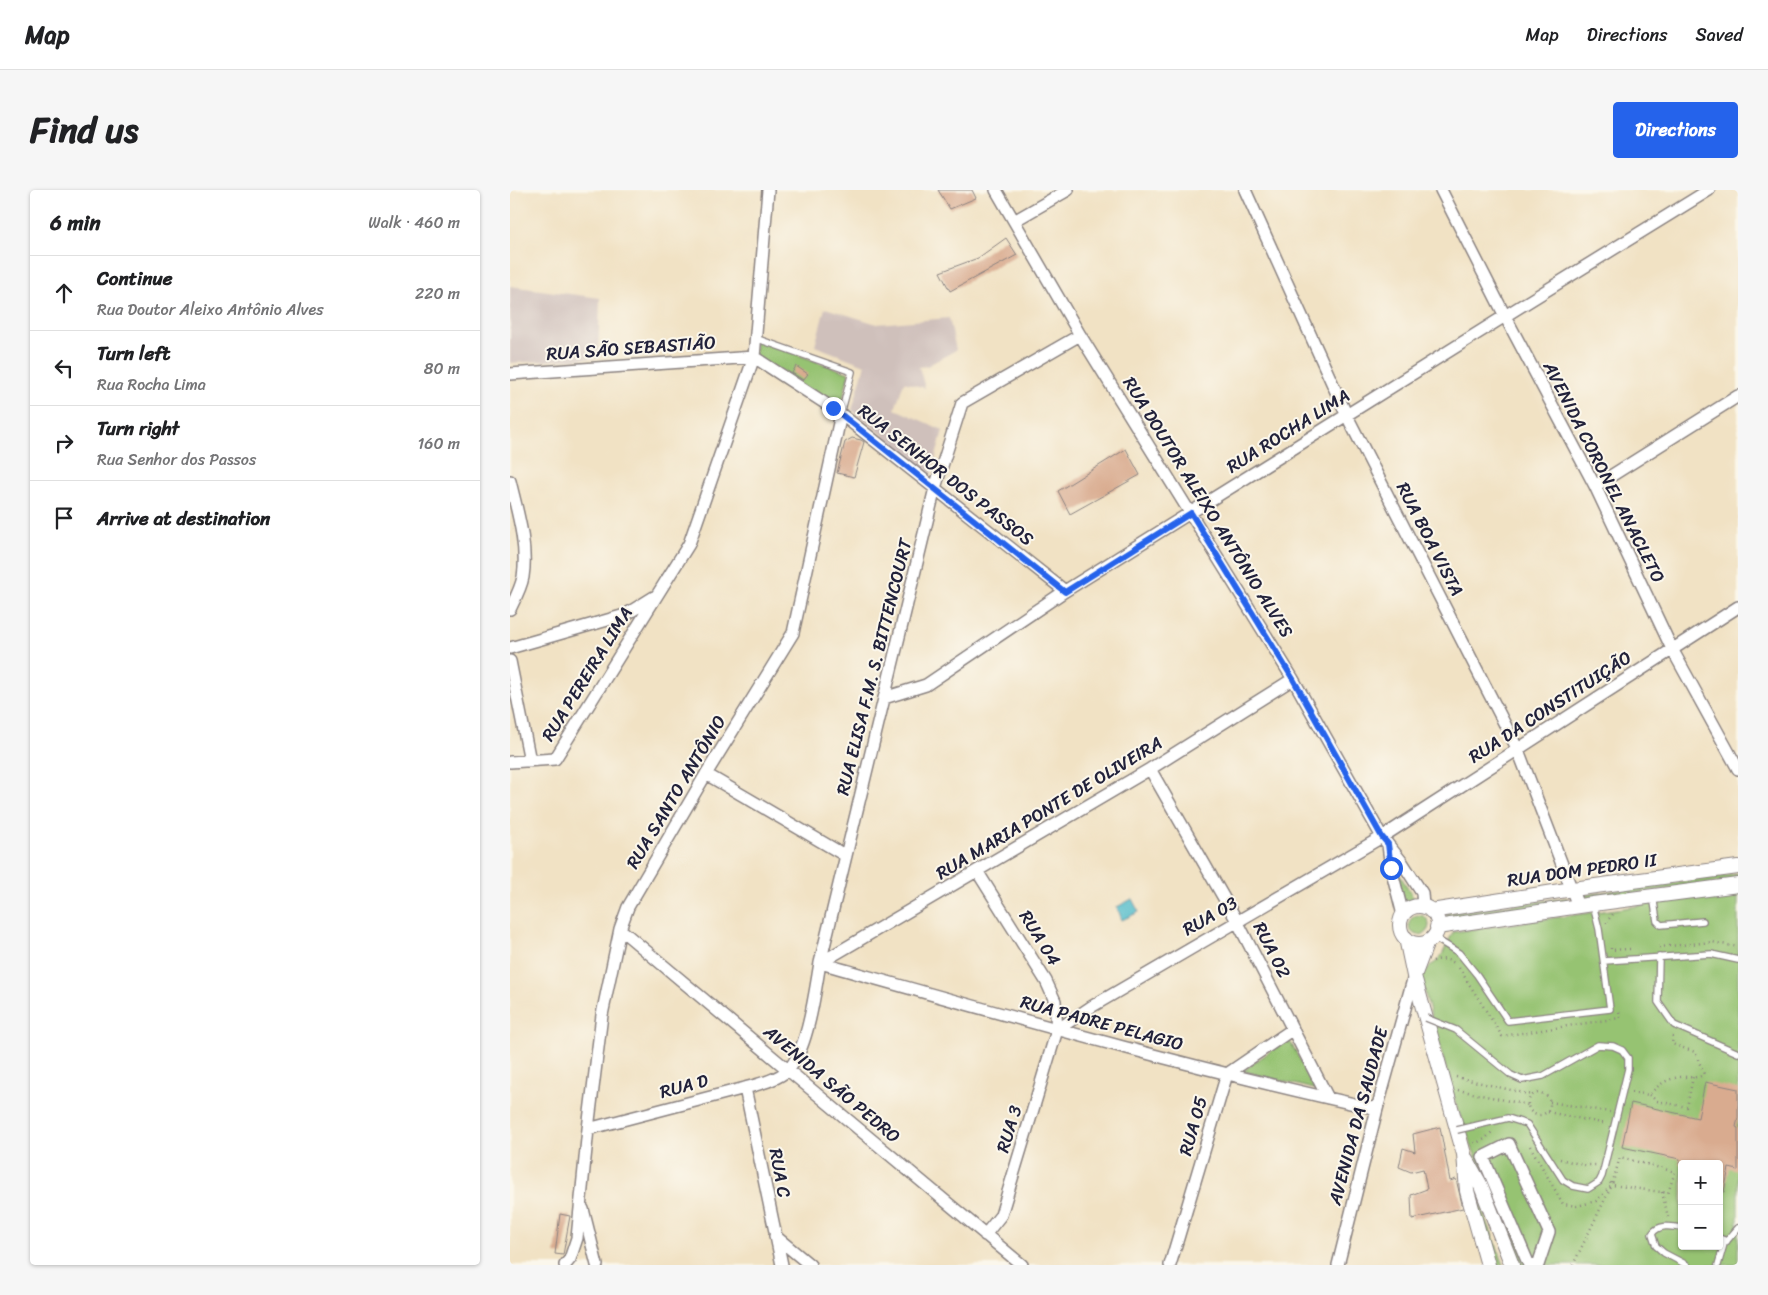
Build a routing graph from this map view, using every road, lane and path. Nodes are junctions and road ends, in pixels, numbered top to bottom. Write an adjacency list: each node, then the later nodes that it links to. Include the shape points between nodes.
1 (768, 190): 10 (street)
2 (996, 190): 7 (street, RUA DOUTOR ALEIXO ANTÔNIO ALVES)
3 (1068, 190): 7 (street)
4 (1245, 190): 15 (street, RUA BOA VISTA)
5 (1441, 190): 8 (street, AVENIDA CORONEL ANACLETO)
6 (1709, 190): 8 (street, RUA ROCHA LIMA)
7 (1014, 221): 9 (street, RUA DOUTOR ALEIXO ANTÔNIO ALVES)
8 (1505, 316): 15 (street, RUA ROCHA LIMA); 17 (street, AVENIDA CORONEL ANACLETO)
9 (1080, 335): 18 (street, RUA ELISA F.M. S. BITTENCOURT, via 962,403); 19 (street, RUA DOUTOR ALEIXO ANTÔNIO ALVES)
10 (755, 338): 11 (street); 14 (lane, via 852,372)
11 (754, 357): 12 (street, RUA SÃO SEBASTIÃO); 14 (street, RUA SENHOR DOS PASSOS); 21 (street, via 689,544)
12 (510, 374)
13 (1738, 396): 17 (street)
14 (841, 414): 18 (street, RUA SENHOR DOS PASSOS); 34 (street, RUA SANTO ANTÔNIO, via 793,634)
15 (1347, 416): 19 (street, RUA ROCHA LIMA); 29 (street, RUA BOA VISTA)
16 (510, 481): 23 (street, via 524,561 523,578)
17 (1595, 486): 25 (street, AVENIDA CORONEL ANACLETO)
18 (935, 488): 20 (street, RUA SENHOR DOS PASSOS); 28 (street, RUA ELISA F.M. S. BITTENCOURT)
19 (1191, 513): 20 (street, RUA ROCHA LIMA); 27 (street, RUA DOUTOR ALEIXO ANTÔNIO ALVES)
20 (1065, 592): 28 (street, RUA ROCHA LIMA, via 926,685)
21 (658, 595): 24 (street, via 625,615); 30 (street, RUA PEREIRA LIMA, via 555,759)
22 (1738, 607): 25 (street, RUA DA CONSTITUIÇÃO)
23 (510, 609)
24 (510, 648)
25 (1672, 649): 29 (street, RUA DA CONSTITUIÇÃO); 33 (street, AVENIDA CORONEL ANACLETO)
26 (510, 661): 30 (street)
27 (1293, 679): 32 (street, RUA MARIA PONTE DE OLIVEIRA); 35 (street, RUA DOUTOR ALEIXO ANTÔNIO ALVES)
28 (884, 698): 36 (street, RUA ELISA F.M. S. BITTENCOURT)
29 (1518, 750): 35 (street, RUA DA CONSTITUIÇÃO); 40 (street, RUA BOA VISTA)
30 (530, 761): 31 (street, RUA PEREIRA LIMA)
31 (510, 762)
32 (1150, 769): 38 (street, RUA MARIA PONTE DE OLIVEIRA); 46 (street, RUA 02)
33 (1738, 769)
34 (706, 774): 36 (street); 48 (street, RUA SANTO ANTÔNIO, via 628,907)
35 (1385, 840): 44 (street, RUA DOUTOR ALEIXO ANTÔNIO ALVES, via 1422,894); 45 (street, RUA DOUTOR ALEIXO ANTÔNIO ALVES); 46 (street, RUA 03)
36 (846, 856): 54 (street, RUA ELISA F.M. S. BITTENCOURT)
37 (1738, 867): 40 (street, RUA DOM PEDRO II)
38 (977, 870): 54 (street, RUA MARIA PONTE DE OLIVEIRA); 61 (street, RUA 04, via 1046,981 1055,1001)
39 (1738, 885): 41 (street, RUA DOM PEDRO II)
40 (1573, 889): 43 (street, RUA BOA VISTA); 44 (street, RUA DOM PEDRO II)
41 (1653, 896): 42 (street, RUA DOM PEDRO II); 47 (lane, via 1657,921 1661,925)
42 (1593, 904): 43 (street, RUA DOM PEDRO II); 52 (lane)
43 (1578, 906): 49 (street, RUA DOM PEDRO II)
44 (1427, 909): 45 (street, via 1414,907); 49 (street, via 1437,921)
45 (1403, 915): 50 (street, via 1400,925)
46 (1237, 921): 59 (street, RUA 02); 61 (street, RUA 03, via 1090,1007)
47 (1702, 921)
48 (620, 929): 63 (street, AVENIDA SÃO PEDRO); 79 (street, RUA SANTO ANTÔNIO, via 602,1016)
49 (1432, 935): 50 (street, via 1416,943); 52 (lane, via 1459,953 1508,1022 1610,1009); 56 (street)
50 (1406, 938): 56 (street)
51 (1659, 957): 52 (lane); 53 (lane, via 1711,954); 62 (lane, via 1658,1002 1674,1026)
52 (1604, 960)
53 (1738, 960)
54 (820, 963): 61 (street, RUA PADRE PELAGIO); 63 (street, RUA ELISA F.M. S. BITTENCOURT, via 807,1032)
55 (1428, 967): 57 (path, via 1440,959 1456,964 1502,1036 1620,1018)
56 (1414, 976): 58 (street); 75 (street, AVENIDA DA SAUDADE)
57 (1619, 1010)
58 (1426, 1018): 68 (street); 77 (lane, bridge, via 1456,1030 1511,1075 1522,1080 1543,1076 1598,1045 1622,1050 1628,1058 1628,1069)
59 (1292, 1029): 64 (street); 72 (street, RUA 02)
60 (1668, 1029): 66 (path, via 1673,1032 1672,1044 1695,1052 1704,1074)
61 (1057, 1030): 64 (street, RUA PADRE PELAGIO); 92 (street, RUA 3, via 1001,1215)
62 (1738, 1053)
63 (788, 1070): 67 (street, RUA D); 92 (street, AVENIDA SÃO PEDRO)
64 (1227, 1074): 72 (street, RUA PADRE PELAGIO); 101 (street, RUA 05)
65 (1451, 1076): 70 (path)
66 (1693, 1077): 71 (path, via 1661,1082); 71 (path, via 1687,1106 1658,1101)
67 (745, 1088): 79 (street, RUA D); 93 (street, RUA C)
68 (1447, 1092): 74 (path, via 1455,1090); 80 (street)
69 (1633, 1093): 71 (path)
70 (1532, 1095): 73 (path, via 1543,1094); 74 (path)
71 (1649, 1095)
72 (1328, 1098): 75 (street, RUA PADRE PELAGIO)
73 (1550, 1102): 76 (path); 77 (path)
74 (1528, 1105): 76 (path, via 1538,1116)
75 (1377, 1109): 102 (street, AVENIDA DA SAUDADE)
76 (1548, 1112): 78 (path)
77 (1618, 1113): 78 (lane, bridge)
78 (1615, 1126): 80 (lane, bridge, via 1602,1176 1588,1189 1563,1180 1527,1124 1508,1118)
79 (588, 1129): 88 (street, RUA SANTO ANTÔNIO)
80 (1457, 1130): 83 (street)
81 (1530, 1148): 82 (path)
82 (1539, 1151)
83 (1464, 1154): 103 (street, via 1467,1190); 104 (street, via 1481,1186)
84 (1555, 1157): 86 (path, via 1582,1165)
85 (1648, 1165): 87 (path, via 1675,1172 1668,1193)
86 (1601, 1166)
87 (1662, 1192): 89 (path); 107 (path, via 1612,1185)
88 (581, 1200): 96 (street, RUA SANTO ANTÔNIO, via 575,1244); 97 (street, RUA SANTO ANTÔNIO)
89 (1670, 1226): 90 (lane); 108 (lane, via 1659,1227 1652,1234 1656,1246)
90 (1678, 1227)
91 (1738, 1228): 95 (lane)
92 (985, 1235): 100 (street, AVENIDA SÃO PEDRO)
93 (775, 1236): 98 (street, RUA C); 99 (street)
94 (1723, 1240): 95 (lane)
95 (1727, 1241): 109 (lane)
96 (565, 1265)
97 (597, 1265)
98 (782, 1265)
99 (810, 1265)
100 (1022, 1265)
101 (1170, 1265)
102 (1338, 1265)
103 (1488, 1265)
104 (1512, 1265)
105 (1529, 1265): 106 (street, via 1482,1156 1509,1144 1549,1232)
106 (1538, 1265)
107 (1573, 1265)
108 (1688, 1265)
109 (1718, 1265)

